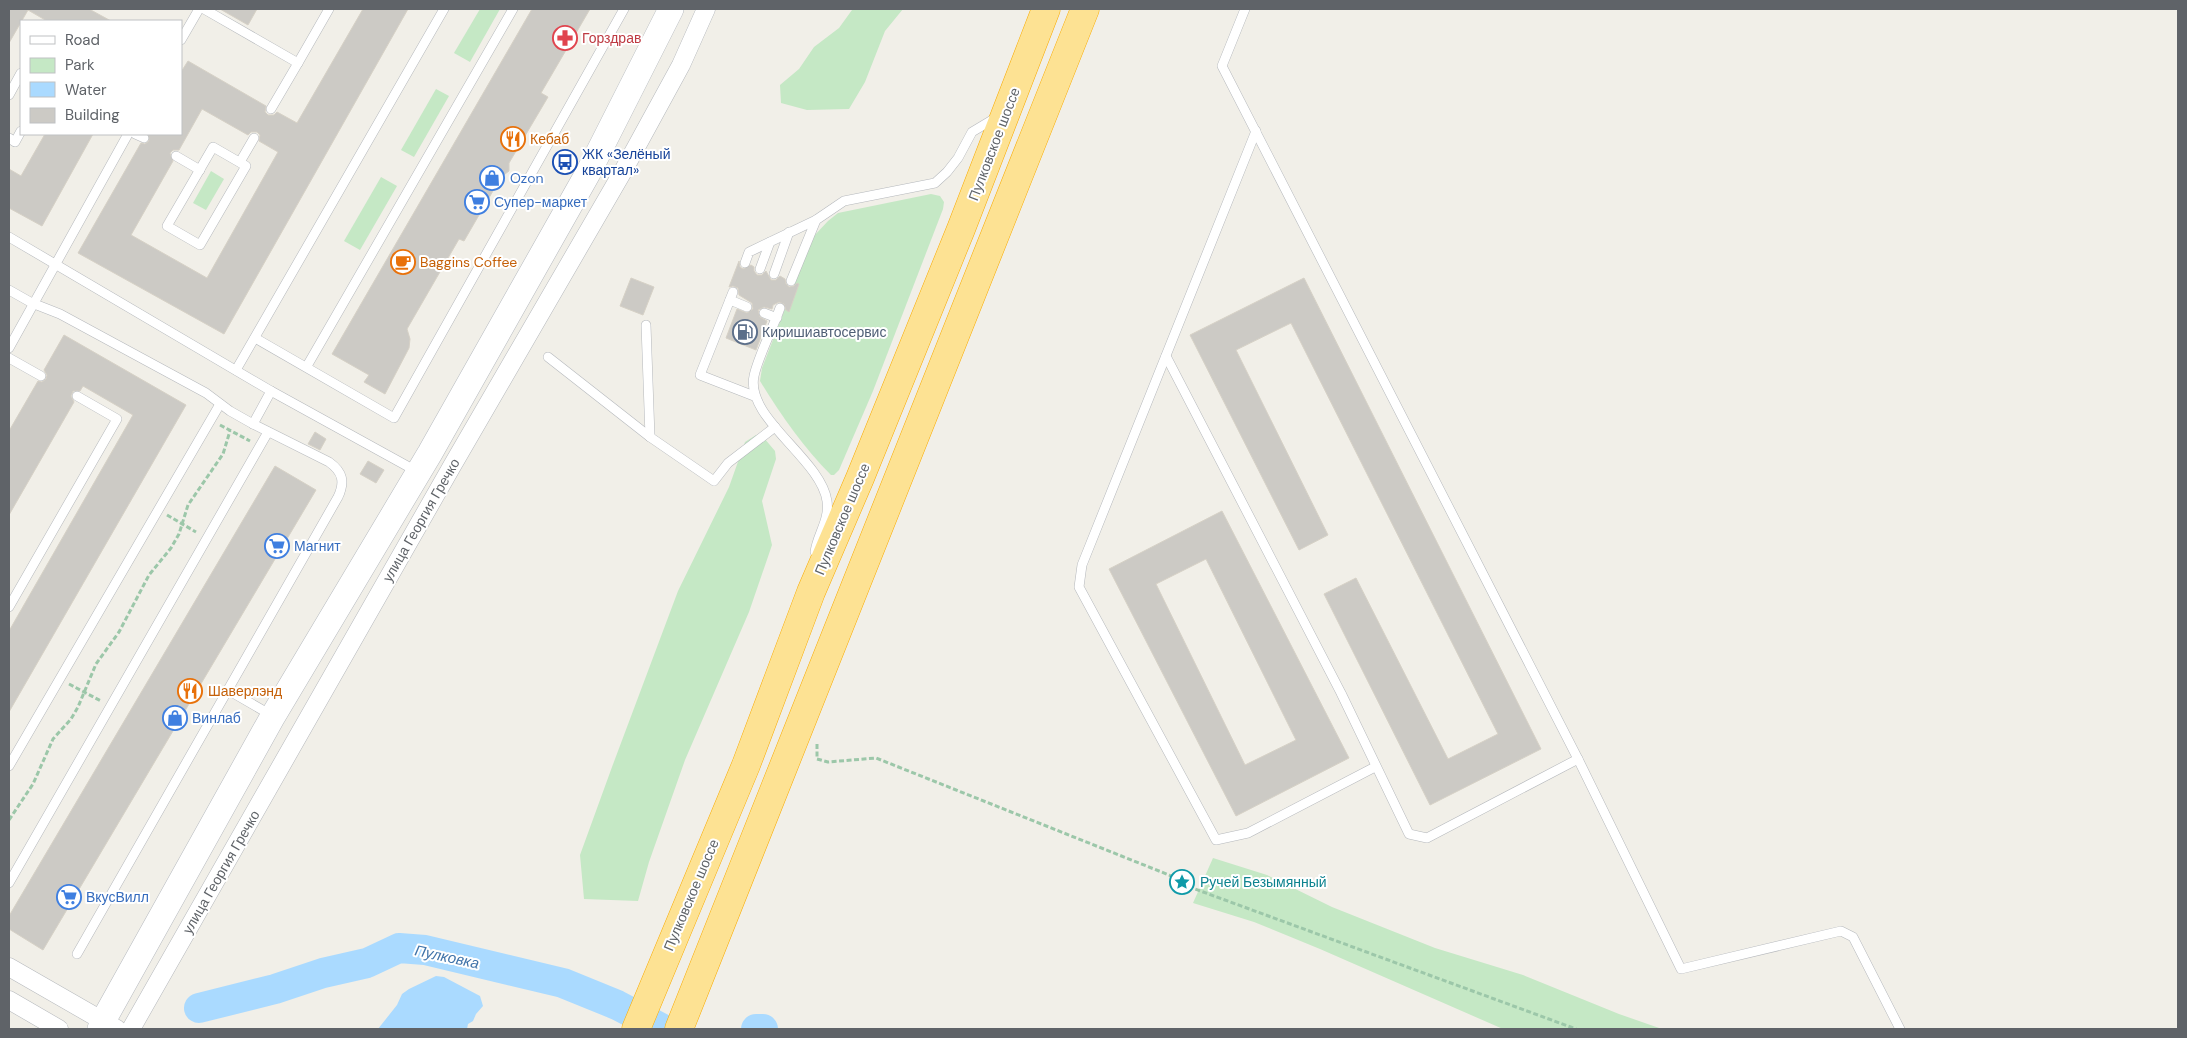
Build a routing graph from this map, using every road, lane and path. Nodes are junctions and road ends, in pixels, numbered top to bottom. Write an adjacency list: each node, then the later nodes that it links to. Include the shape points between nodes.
1 (199, 9): 12 (lane)
2 (204, 9): 13 (lane)
3 (329, 9): 13 (lane)
4 (444, 9): 44 (lane)
5 (513, 9): 49 (lane)
6 (624, 9): 49 (lane, via 394,418)
7 (706, 9): 86 (street, улица Георгия Гречко, via 681,64 622,173)
8 (1046, 9): 17 (highway, Пулковское шоссе)
9 (1085, 9): 74 (highway)
10 (1245, 9): 18 (lane, via 1222,66)
11 (666, 15): 63 (street, улица Георгия Гречко, via 594,162)
12 (182, 38)
13 (298, 63): 16 (lane)
14 (20, 76): 15 (lane)
15 (9, 95)
16 (271, 109)
17 (1006, 111): 28 (lane, via 972,132 958,158 934,183 844,201); 67 (highway, Пулковское шоссе, via 894,395)
18 (1256, 130): 46 (lane); 75 (lane)
19 (20, 133): 22 (lane, via 15,142)
20 (127, 135): 33 (lane)
21 (137, 135): 23 (lane)
22 (9, 138)
23 (144, 138)
24 (254, 138): 26 (lane)
25 (176, 156): 27 (lane)
26 (240, 162): 27 (lane, via 213,147); 27 (lane, via 246,166 200,245 168,226)
27 (200, 170)
28 (816, 220): 29 (lane); 36 (lane)
29 (789, 232): 31 (lane); 35 (lane)
30 (9, 237): 33 (lane)
31 (770, 242): 32 (lane, via 749,252); 34 (lane)
32 (745, 263)
33 (55, 264): 38 (lane); 50 (lane)
34 (760, 269)
35 (774, 274)
36 (791, 281)
37 (9, 290): 38 (lane)
38 (32, 303): 45 (lane); 55 (lane, via 60,314 206,393)
39 (747, 303): 54 (lane, via 731,296 700,375)
40 (780, 308): 42 (lane)
41 (764, 313): 42 (lane)
42 (777, 318): 54 (lane, via 754,376)
43 (646, 325): 61 (lane)
44 (255, 338): 49 (lane); 50 (lane)
45 (9, 348)
46 (1166, 356): 77 (lane, via 1341,693); 77 (lane, via 1082,565 1079,587 1216,840 1248,834)
47 (548, 357): 61 (lane)
48 (9, 358): 51 (lane)
49 (307, 366)
50 (236, 370): 52 (lane)
51 (41, 376)
52 (272, 392): 57 (lane); 63 (lane)
53 (77, 396): 68 (lane, via 117,419)
54 (754, 396): 58 (lane)
55 (220, 404): 56 (lane); 57 (lane)
56 (210, 420): 59 (path); 64 (lane)
57 (253, 424): 60 (lane)
58 (774, 427): 61 (lane, via 728,463 714,481); 67 (lane, via 801,457 827,500 826,521 816,546)
59 (230, 431): 62 (path); 65 (path, via 223,454 188,505)
60 (268, 432): 62 (lane); 70 (lane, via 338,468 342,488)
61 (650, 437)
62 (260, 447): 66 (lane)
63 (418, 472): 73 (street, улица Георгия Гречко)
64 (158, 510): 65 (path); 69 (lane)
65 (182, 524): 66 (path); 71 (path, via 171,548 149,575 119,632 96,664)
66 (207, 538): 72 (lane)
67 (811, 592): 87 (highway, Пулковское шоссе, via 746,765)
68 (9, 607)
69 (60, 678): 71 (path); 76 (lane)
70 (228, 690): 73 (lane); 80 (lane)
71 (84, 692): 72 (path); 78 (path, via 71,719 53,739 33,784)
72 (111, 706): 79 (lane)
73 (273, 716): 84 (street, улица Георгия Гречко)
74 (797, 729): 83 (highway); 88 (path, via 817,737 817,759 828,762 876,758 1195,889)
75 (1578, 759): 77 (lane, via 1427,838 1409,834); 89 (lane, via 1681,969 1841,931 1853,937)
76 (9, 766)
77 (1375, 767)
78 (9, 820)
79 (9, 883)
80 (77, 954)
81 (9, 967): 84 (street)
82 (9, 1000): 85 (street)
83 (682, 1022)
84 (107, 1027)
85 (59, 1029)
86 (132, 1029)
87 (636, 1029)
88 (1576, 1029)
89 (1900, 1029)

